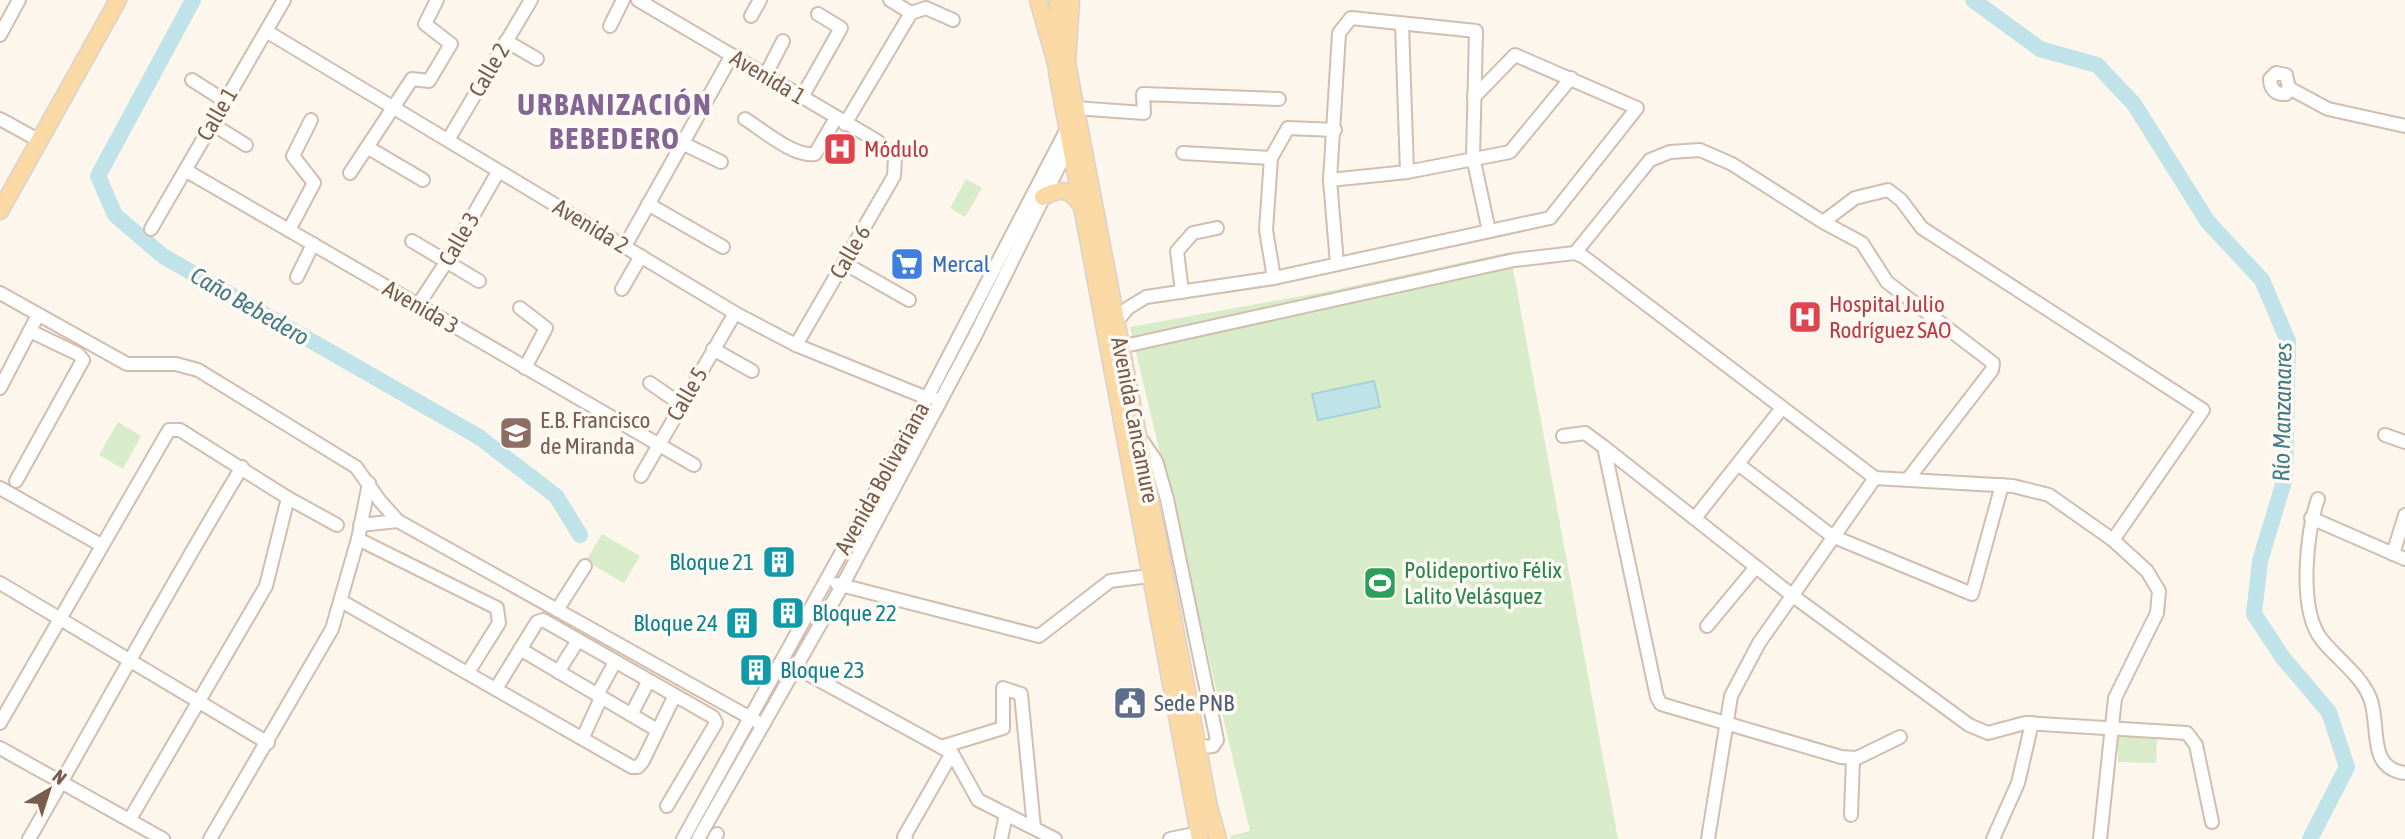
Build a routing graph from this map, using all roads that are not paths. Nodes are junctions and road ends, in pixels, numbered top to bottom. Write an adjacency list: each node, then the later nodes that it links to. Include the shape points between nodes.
1 (19, 0): 21 (street)
2 (110, 0): 44 (main road)
3 (118, 0): 44 (main road)
4 (284, 0): 20 (street, Calle 1)
5 (437, 0): 35 (street, via 425,24 451,44 429,81 412,79)
6 (531, 0): 22 (street, Calle 2)
7 (623, 0): 19 (street)
8 (638, 0): 24 (street, Avenida 1)
9 (760, 0): 16 (street)
10 (890, 0): 14 (street)
11 (1038, 0): 26 (main road)
12 (1058, 0): 26 (main road, Avenida Cancamure)
13 (1071, 0): 41 (main road, Avenida Cancamure, via 1067,63)
14 (911, 13): 17 (street, via 926,8); 39 (street)
15 (818, 14): 31 (street, via 841,29)
16 (751, 16)
17 (953, 20)
18 (1402, 24): 32 (street, via 1476,31); 43 (street, via 1351,18 1339,33); 56 (street)
19 (610, 26)
20 (266, 31): 34 (street, Calle 1); 35 (street, Avenida 2)
21 (0, 35)
22 (506, 41): 25 (street); 45 (street, Calle 2)
23 (783, 41): 27 (street)
24 (732, 55): 27 (street, Avenida 1); 46 (street)
25 (537, 59)
26 (1057, 67): 41 (main road, Avenida Cancamure)
27 (766, 74): 31 (street, Avenida 1)
28 (1571, 78): 32 (street, via 1515,55); 51 (street, via 1510,152); 69 (street, via 1637,108 1550,218)
29 (192, 80): 34 (street)
30 (2289, 88): 42 (street, via 2328,109)
31 (802, 97): 39 (street, Avenida 1)
32 (1474, 97): 51 (street)
33 (1279, 99): 41 (street, via 1143,94 1144,113)
34 (225, 101): 40 (street, Calle 1)
35 (394, 107): 45 (street, Avenida 2); 48 (street)
36 (0, 119): 44 (street)
37 (745, 119): 39 (street, via 811,155)
38 (311, 120): 68 (street, via 293,156 314,183)
39 (841, 121): 50 (street, Avenida 1, via 877,141)
40 (212, 124): 47 (street); 54 (street, Calle 1)
41 (1073, 125): 60 (street, Avenida Bolivariana); 63 (main road, Avenida Cancamure); 90 (main road, Avenida Cancamure); 100 (street, Avenida Bolivariana)
42 (2405, 126)
43 (1335, 130): 52 (street, via 1288,128); 59 (street)
44 (37, 139): 61 (main road); 64 (main road)
45 (448, 140): 55 (street, Avenida 2)
46 (682, 144): 53 (street); 62 (street)
47 (246, 145)
48 (367, 147): 57 (street); 58 (street)
49 (1182, 153): 52 (street)
50 (894, 157): 77 (street, Calle 6, via 894,176)
51 (1473, 157): 56 (street); 69 (street)
52 (1271, 158): 80 (street, via 1266,229)
53 (721, 162)
54 (185, 170): 67 (street, Calle 1); 68 (street, Avenida 3)
55 (498, 172): 72 (street, Avenida 2); 76 (street, Calle 3)
56 (1407, 172): 59 (street)
57 (350, 173)
58 (423, 180)
59 (1330, 180): 78 (street)
60 (1043, 197): 63 (main road, via 1063,189); 99 (street, Avenida Bolivariana)
61 (0, 198)
62 (648, 204): 72 (street); 73 (street)
63 (1080, 204): 102 (main road, Avenida Cancamure)
64 (0, 211)
65 (1823, 222): 74 (street, via 1732,164 1687,149 1658,155 1643,166); 116 (street, via 1862,243 1888,282 1993,363); 131 (street, via 1855,198 1888,190 1922,228 2203,410)
66 (1217, 228): 83 (street, via 1193,233 1177,251)
67 (151, 229)
68 (289, 230): 71 (street, Avenida 3)
69 (1489, 231): 78 (street)
70 (412, 241): 76 (street)
71 (313, 244): 79 (street); 86 (street, Avenida 3)
72 (625, 246): 75 (street, Avenida 2)
73 (723, 247)
74 (1575, 253): 93 (street, via 1514,260); 103 (street, via 1661,313)
75 (641, 256): 82 (street); 88 (street, Avenida 2)
76 (447, 261): 81 (street); 86 (street, Calle 3)
77 (844, 263): 85 (street); 92 (street, Calle 6)
78 (1337, 264): 80 (street)
79 (297, 277)
80 (1274, 278): 83 (street)
81 (479, 281)
82 (622, 289)
83 (1182, 292): 90 (street, via 1146,297)
84 (0, 293): 89 (street)
85 (909, 300)
86 (418, 305): 95 (street, Avenida 3)
87 (520, 309): 95 (street, via 546,328)
88 (735, 313): 92 (street, Avenida 2); 94 (street, Calle 5)
89 (38, 315): 91 (street); 118 (street, via 127,365 176,364 198,370 332,451)
90 (1116, 322): 93 (main road, Avenida Cancamure)
91 (30, 331): 98 (street); 117 (street, via 82,360)
92 (796, 345): 100 (street, Avenida 2)
93 (1120, 346): 102 (main road, Avenida Cancamure)
94 (713, 349): 96 (street); 101 (street, Calle 5)
95 (525, 368): 109 (street, Avenida 3)
96 (752, 371)
97 (650, 383): 101 (street)
98 (0, 388)
99 (943, 396): 100 (street); 104 (street, Avenida Bolivariana)
100 (927, 398): 104 (street); 137 (street, Avenida Bolivariana)
101 (682, 405): 109 (street, Calle 5)
102 (1125, 405): 105 (main road, Avenida Cancamure); 136 (main road, Avenida Cancamure)
103 (1782, 408): 111 (street); 115 (street)
104 (934, 413): 139 (street, Avenida Bolivariana)
105 (1137, 434): 136 (main road, Avenida Cancamure); 169 (street, via 1156,461 1167,499 1217,740 1213,746)
106 (2385, 435): 108 (street)
107 (1563, 436): 110 (street, via 1585,433)
108 (2405, 442)
109 (658, 445): 112 (street, Avenida 3); 114 (street, Calle 5)
110 (1604, 447): 124 (street); 161 (street, via 1657,696 1661,704)
111 (1738, 464): 124 (street); 129 (street)
112 (694, 465)
113 (242, 467): 121 (street); 132 (street, via 180,430 169,430); 147 (street)
114 (641, 476)
115 (1875, 478): 116 (street); 129 (street)
116 (1908, 479): 119 (street)
117 (16, 481)
118 (369, 482): 126 (street); 128 (street)
119 (2002, 485): 129 (street, via 1972,594); 131 (street, via 2049,495)
120 (0, 488): 132 (street)
121 (288, 498): 127 (street); 156 (street, via 266,586)
122 (2318, 499): 125 (street)
123 (2405, 515): 133 (street)
124 (1695, 518): 135 (street)
125 (2311, 518): 133 (street); 172 (street, via 2306,586 2311,621 2370,698 2380,760 2393,771)
126 (398, 520): 128 (street); 142 (street)
127 (337, 525)
128 (360, 525): 130 (street)
129 (1832, 536): 140 (street)
130 (358, 539): 141 (street); 150 (street, via 497,608 499,623)
131 (2113, 540): 163 (street, via 2147,571 2160,601 2119,684)
132 (101, 545): 143 (street)
133 (2399, 556)
134 (584, 566): 142 (street)
135 (1756, 567): 140 (street); 144 (street)
136 (1157, 575): 139 (street, via 1110,581 1039,636); 169 (main road, Avenida Cancamure)
137 (827, 581): 139 (street); 158 (street, Avenida Bolivariana)
138 (0, 583): 143 (street)
139 (842, 586): 149 (street, Avenida Bolivariana)
140 (1793, 596): 160 (street, via 1969,725 1988,733); 161 (street, via 1746,665 1731,696)
141 (341, 601): 150 (street); 167 (street, via 332,629)
142 (557, 610): 158 (street)
143 (62, 620): 147 (street); 159 (street)
144 (1707, 626)
145 (577, 642): 146 (street, via 539,619); 148 (street); 151 (street)
146 (520, 649): 151 (street); 153 (street)
147 (132, 661): 156 (street); 173 (street)
148 (615, 662): 152 (street); 154 (street)
149 (795, 667): 162 (street, Avenida Bolivariana); 170 (street)
150 (469, 671): 153 (street)
151 (558, 672): 154 (street)
152 (648, 682): 155 (street); 157 (street)
153 (497, 687): 165 (street)
154 (599, 697): 157 (street); 165 (street)
155 (674, 697): 164 (street); 174 (street, via 713,717 716,723)
156 (200, 701): 167 (street); 177 (street)
157 (631, 715): 164 (street)
158 (751, 718): 162 (street); 184 (street, Avenida Bolivariana)
159 (0, 723)
160 (2032, 723): 163 (street); 192 (street, via 2018,783)
161 (1726, 724): 171 (street); 191 (street)
162 (763, 725): 185 (street, Avenida Bolivariana)
163 (2110, 727): 178 (street, via 2192,736); 193 (street)
164 (657, 730): 165 (street, via 638,766 632,767)
165 (583, 737)
166 (1900, 737): 171 (street)
167 (268, 743): 183 (street)
168 (0, 748): 173 (street)
169 (1190, 748): 180 (main road, Avenida Cancamure); 190 (main road, Avenida Cancamure)
170 (947, 750): 175 (street, via 978,800); 179 (street, via 1003,728 1003,688 1021,694); 186 (street)
171 (1853, 758): 176 (street)
172 (2405, 773)
173 (62, 781): 177 (street); 181 (street)
174 (667, 806)
175 (1006, 814): 179 (street); 187 (street)
176 (1852, 815)
177 (130, 819): 182 (street)
178 (2212, 822)
179 (1034, 828): 188 (street)
180 (1200, 836): 189 (street)
181 (29, 839)
182 (163, 839)
183 (210, 839)
184 (683, 839)
185 (698, 839)
186 (905, 839)
187 (1002, 839)
188 (1055, 839)
189 (1170, 839)
190 (1218, 839)
191 (1708, 839)
192 (1993, 839)
193 (2100, 839)

